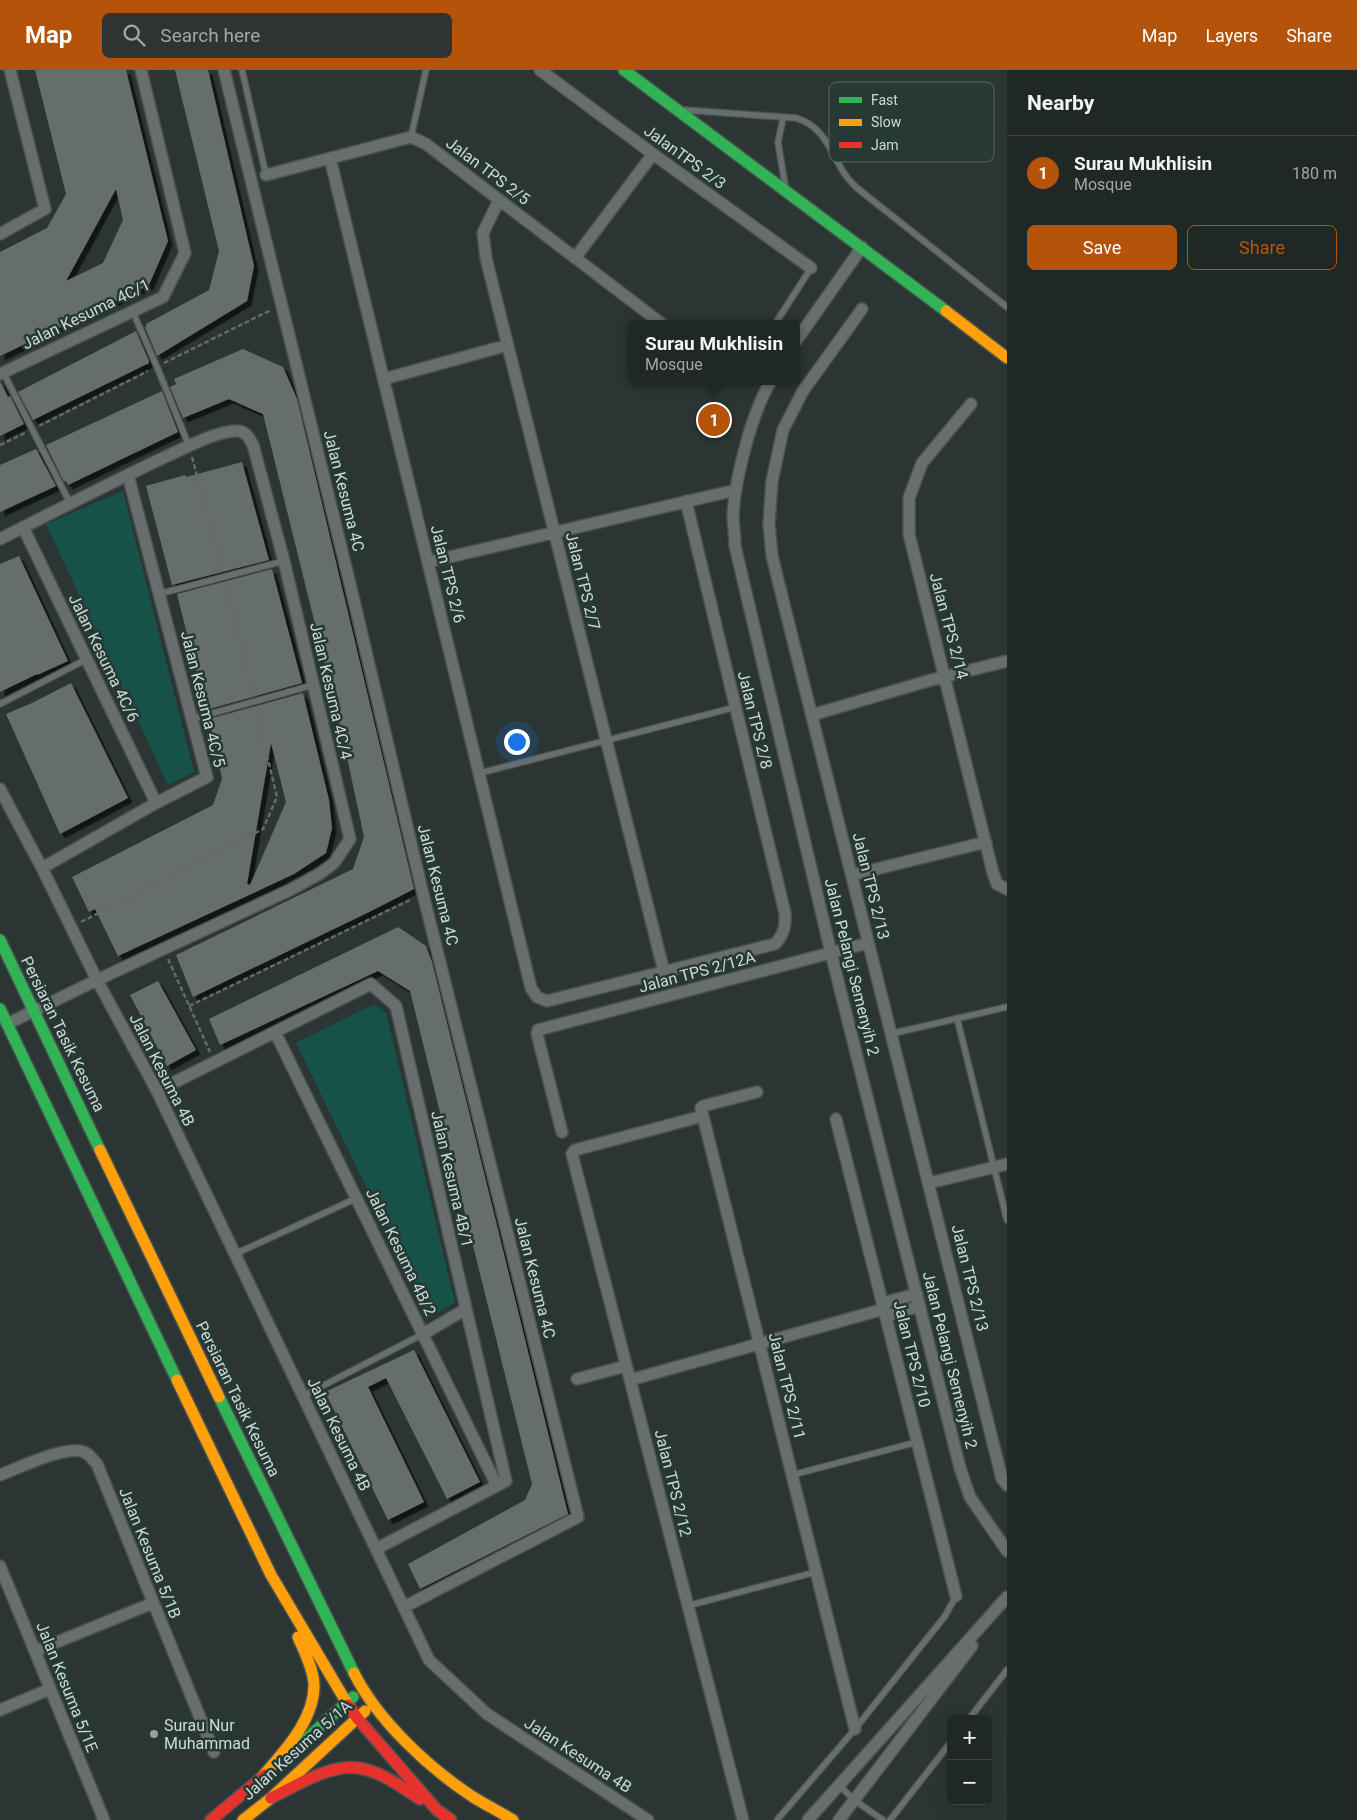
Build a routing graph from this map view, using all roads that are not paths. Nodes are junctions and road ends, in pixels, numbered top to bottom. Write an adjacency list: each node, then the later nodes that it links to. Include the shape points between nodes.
1 (10, 70): 18 (street, via 45,209)
2 (141, 70): 24 (street, Jalan Kesuma 4C/1, via 185,253 163,297)
3 (224, 70): 109 (street, Jalan Kesuma 4C, via 349,579 422,894 578,1517)
4 (242, 70): 15 (lane)
5 (426, 70): 10 (lane)
6 (540, 70): 12 (street, JalanTPS 2/3)
7 (631, 72): 8 (street)
8 (678, 110): 9 (lane); 16 (street)
9 (783, 119): 11 (lane, via 806,121); 16 (lane, via 778,142)
10 (411, 137): 13 (street); 17 (street, Jalan TPS 2/5, via 426,144)
11 (829, 146)
12 (653, 154): 20 (street); 21 (street, JalanTPS 2/3)
13 (330, 158): 15 (street); 31 (street, Jalan TPS 2/6)
14 (838, 162): 22 (lane, via 857,188)
15 (266, 175)
16 (786, 191): 19 (street)
17 (498, 200): 20 (street, Jalan TPS 2/5); 28 (street, Jalan TPS 2/7, via 482,233)
18 (0, 234)
19 (862, 247): 27 (street); 29 (street)
20 (575, 258): 25 (street, Jalan TPS 2/5)
21 (812, 268): 26 (lane)
22 (1007, 307)
23 (862, 309): 51 (street, Jalan TPS 2/13, via 803,391 783,430 772,482 769,524 772,556)
24 (132, 310): 30 (street, Jalan Kesuma 4C/1); 34 (lane)
25 (657, 320)
26 (778, 320)
27 (800, 335)
28 (508, 346): 31 (street); 40 (street, Jalan TPS 2/7)
29 (1007, 358)
30 (1, 373): 38 (lane)
31 (384, 378): 43 (street, Jalan TPS 2/6)
32 (768, 385): 36 (street, Jalan Pelangi Semenyih 2, via 754,419)
33 (971, 404): 47 (street, Jalan TPS 2/14, via 922,463 909,498 909,534)
34 (189, 446): 35 (street, Jalan Kesuma 4C/4); 42 (street, Jalan Kesuma 4C/4, via 225,432 239,431 248,435)
35 (128, 474): 38 (street, Jalan Kesuma 4C/4); 44 (street, Jalan Kesuma 4C/5)
36 (736, 490): 37 (street); 63 (street, Jalan Pelangi Semenyih 2, via 733,516 735,546)
37 (686, 501): 40 (street); 50 (street, Jalan TPS 2/8)
38 (70, 503): 39 (street, Jalan Kesuma 4C/4)
39 (23, 527): 41 (street, Jalan Kesuma 4C/4); 45 (street, Jalan Kesuma 4C/6)
40 (554, 532): 43 (street); 53 (street, Jalan TPS 2/7)
41 (0, 539)
42 (284, 561): 44 (lane); 48 (street, Jalan Kesuma 4C/4)
43 (428, 562): 54 (street, Jalan TPS 2/6)
44 (159, 594): 52 (street, Jalan Kesuma 4C/5)
45 (87, 659): 49 (lane); 56 (street, Jalan Kesuma 4C/6)
46 (1007, 661): 47 (street)
47 (945, 676): 51 (street); 57 (street, Jalan TPS 2/14)
48 (313, 685): 52 (lane); 65 (street, Jalan Kesuma 4C/4, via 350,839 334,863 290,890)
49 (0, 704)
50 (736, 707): 53 (lane); 64 (street, Jalan TPS 2/8, via 786,924 775,944)
51 (812, 715): 59 (street, Jalan TPS 2/13)
52 (192, 719): 56 (street, Jalan Kesuma 4C/5, via 208,777)
53 (606, 740): 54 (lane); 64 (street, Jalan TPS 2/7)
54 (480, 773): 64 (street, Jalan TPS 2/6, via 532,988 537,997 547,1001)
55 (0, 789): 58 (street)
56 (156, 803): 58 (street, Jalan Kesuma 4C/5)
57 (986, 842): 59 (street); 60 (street, Jalan TPS 2/14, via 997,884)
58 (42, 868): 65 (street)
59 (852, 875): 62 (street, Jalan TPS 2/13)
60 (1007, 889)
61 (0, 940): 68 (street, Persiaran Tasik Kesuma)
62 (868, 943): 63 (street, Jalan TPS 2/12A); 72 (street, Jalan TPS 2/13)
63 (831, 953): 77 (street, Jalan TPS 2/12A, via 538,1030); 84 (street, Jalan Pelangi Semenyih 2)
64 (664, 972)
65 (96, 980): 68 (street, Jalan Kesuma 4C/4); 73 (street, Jalan Kesuma 4B)
66 (1007, 1006): 69 (lane)
67 (0, 1009): 70 (street)
68 (34, 1011): 70 (street, Jalan Kesuma 4C/4); 112 (street, Persiaran Tasik Kesuma)
69 (957, 1018): 72 (lane); 79 (lane)
70 (7, 1024): 103 (street)
71 (276, 1032): 73 (street, Jalan Kesuma 4B/1); 81 (street, Jalan Kesuma 4B/2); 86 (street, Jalan Kesuma 4B/1, via 371,984 396,1006)
72 (890, 1034): 80 (street, Jalan TPS 2/13)
73 (157, 1091): 83 (street, Jalan Kesuma 4B)
74 (757, 1092): 75 (street, via 703,1106)
75 (703, 1116): 89 (street, Jalan TPS 2/11); 90 (street, Jalan TPS 2/12, via 575,1150 572,1154)
76 (836, 1119): 87 (street, Jalan TPS 2/10)
77 (562, 1132)
78 (1007, 1164): 79 (street)
79 (994, 1168): 80 (street); 82 (lane)
80 (928, 1184): 97 (street, Jalan TPS 2/13, via 1002,1479)
81 (356, 1198): 83 (lane); 88 (street, Jalan Kesuma 4B/2)
82 (1007, 1220)
83 (235, 1254): 93 (street, Jalan Kesuma 4B)
84 (917, 1294): 85 (street, Jalan Pelangi Semenyih 2); 87 (street)
85 (920, 1306): 87 (street); 100 (street, Jalan Pelangi Semenyih 2, via 970,1497)
86 (466, 1310): 88 (street); 98 (street, Jalan Kesuma 4B/1, via 506,1481)
87 (884, 1310): 89 (street); 94 (street, Jalan TPS 2/10)
88 (423, 1334): 93 (lane); 98 (street, Jalan Kesuma 4B/2)
89 (759, 1344): 92 (street); 96 (street, Jalan TPS 2/11)
90 (626, 1366): 91 (street); 92 (street, Jalan TPS 2/12)
91 (576, 1379)
92 (630, 1380): 108 (street, Jalan TPS 2/12)
93 (303, 1396): 99 (street, Jalan Kesuma 4B)
94 (917, 1442): 96 (lane); 104 (street, Jalan TPS 2/10)
95 (0, 1475): 107 (street, Jalan Kesuma 5/1B, via 73,1450 87,1453 97,1464)
96 (792, 1475): 102 (street, Jalan TPS 2/11)
97 (1007, 1485)
98 (497, 1486): 99 (street)
99 (376, 1549): 109 (street, Jalan Kesuma 4B)
100 (1007, 1551)
101 (0, 1566): 110 (street, Jalan Kesuma 5/1E)
102 (816, 1572): 108 (lane); 119 (street, Jalan TPS 2/11)
103 (272, 1575): 114 (street); 122 (street, via 304,1649 314,1684 303,1726)
104 (956, 1596): 119 (lane, via 945,1616)
105 (1007, 1597): 123 (street)
106 (1007, 1601): 125 (street)
107 (153, 1603): 110 (street); 121 (street, Jalan Kesuma 5/1B)
108 (687, 1606): 133 (street, Jalan TPS 2/12)
109 (404, 1607): 132 (street, Jalan Kesuma 4B, via 429,1660 487,1714)
110 (35, 1651): 113 (street, Jalan Kesuma 5/1E)
111 (1007, 1670): 117 (lane)
112 (361, 1687): 114 (street, Jalan Kesuma 5/1A); 115 (street, Persiaran Tasik Kesuma)
113 (50, 1689): 116 (street); 127 (street, Jalan Kesuma 5/1E)
114 (346, 1703): 118 (street); 122 (street, Jalan Kesuma 5/1A)
115 (372, 1704): 118 (street, Jalan Kesuma 5/1A); 131 (street, Persiaran Tasik Kesuma, via 419,1753 468,1794)
116 (0, 1710)
117 (972, 1715)
118 (358, 1719): 124 (street, Jalan Kesuma 5/1A); 126 (street)
119 (855, 1729): 134 (lane)
120 (947, 1747): 138 (lane)
121 (214, 1752)
122 (258, 1782): 128 (street, Jalan Kesuma 5/1A)
123 (839, 1785): 125 (lane); 135 (street)
124 (271, 1798): 126 (street, via 325,1772 356,1767 377,1773); 129 (street, Jalan Kesuma 5/1A)
125 (854, 1800): 136 (street); 137 (lane)
126 (437, 1810): 130 (street)
127 (104, 1820)
128 (211, 1820)
129 (243, 1820)
130 (451, 1820)
131 (514, 1820)
132 (648, 1820)
133 (743, 1820)
134 (777, 1820)
135 (808, 1820)
136 (839, 1820)
137 (883, 1820)
138 (890, 1820)

